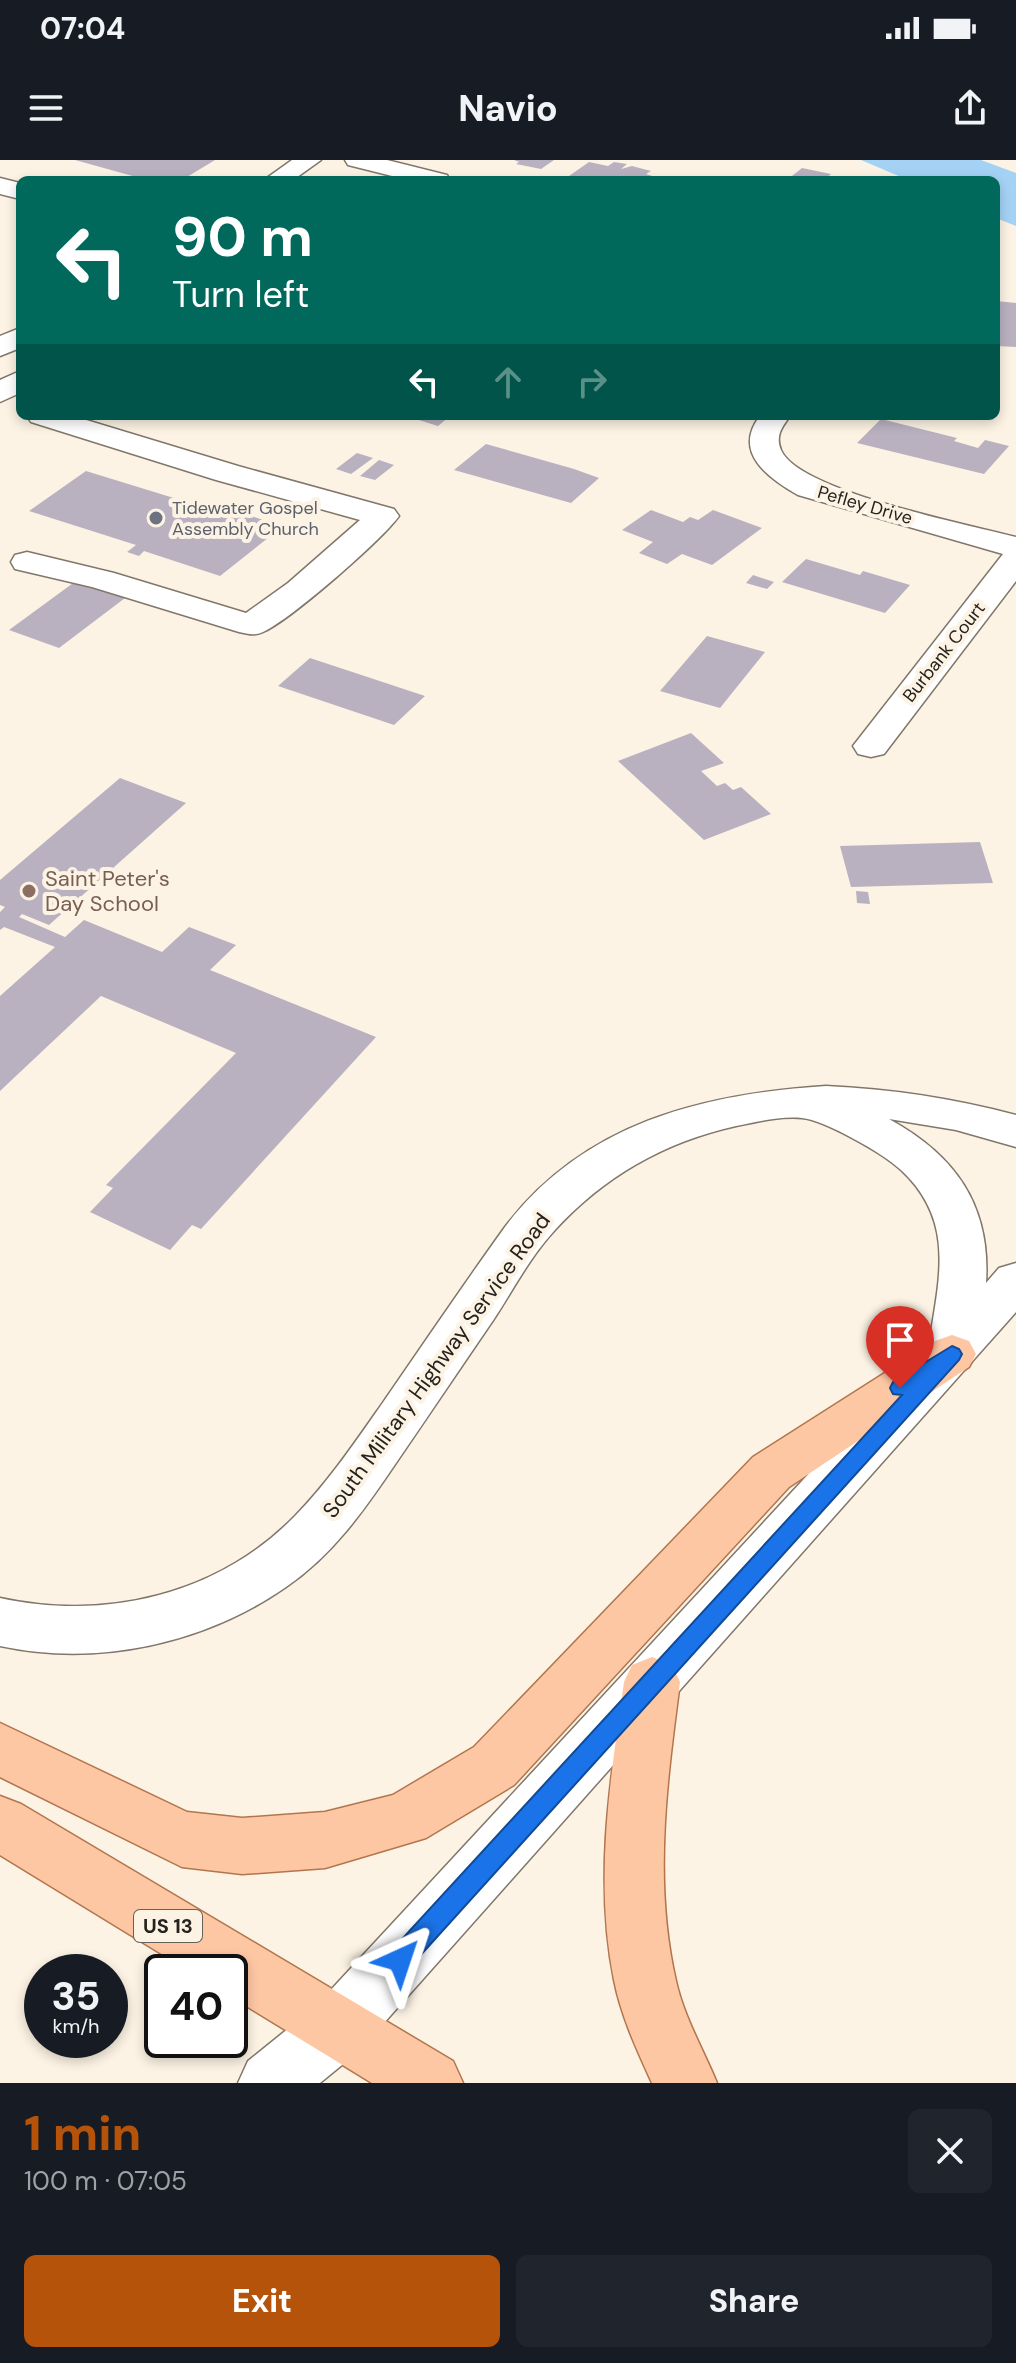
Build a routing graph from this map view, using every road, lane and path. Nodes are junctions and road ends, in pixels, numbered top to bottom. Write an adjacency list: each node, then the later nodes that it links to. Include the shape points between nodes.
1 (309, 160): 3 (street)
2 (363, 161): 4 (street); 5 (street)
3 (283, 176)
4 (342, 176)
5 (422, 176)
6 (55, 420): 9 (street, via 383,516 251,625)
7 (772, 420): 8 (street, Pefley Drive, via 763,435 765,451 775,467 795,481 821,494)
8 (1016, 547)
9 (14, 558): 11 (street)
10 (1016, 559): 12 (street, Burbank Court)
11 (0, 581)
12 (871, 746)
13 (802, 1101): 14 (street, South Military Highway Service Road, via 905,1103); 16 (street, via 904,1147 936,1174 955,1207 963,1240); 17 (street, South Military Highway Service Road, via 705,1118 633,1144 580,1177 537,1219 324,1522 268,1571 219,1599 139,1625 68,1632)
14 (1016, 1131)
15 (1016, 1281): 16 (street)
16 (952, 1354): 18 (street); 19 (main road, via 771,1472 494,1766 405,1819 325,1840 242,1846 182,1839)
17 (0, 1622)
18 (652, 1682): 21 (street); 25 (main road, via 634,1816 634,1898 645,1982)
19 (0, 1749)
20 (0, 1823): 21 (main road, US 13)
21 (337, 2029): 22 (street); 23 (street); 24 (main road, US 13)
22 (270, 2083)
23 (301, 2083)
24 (431, 2083)
25 (685, 2083)

